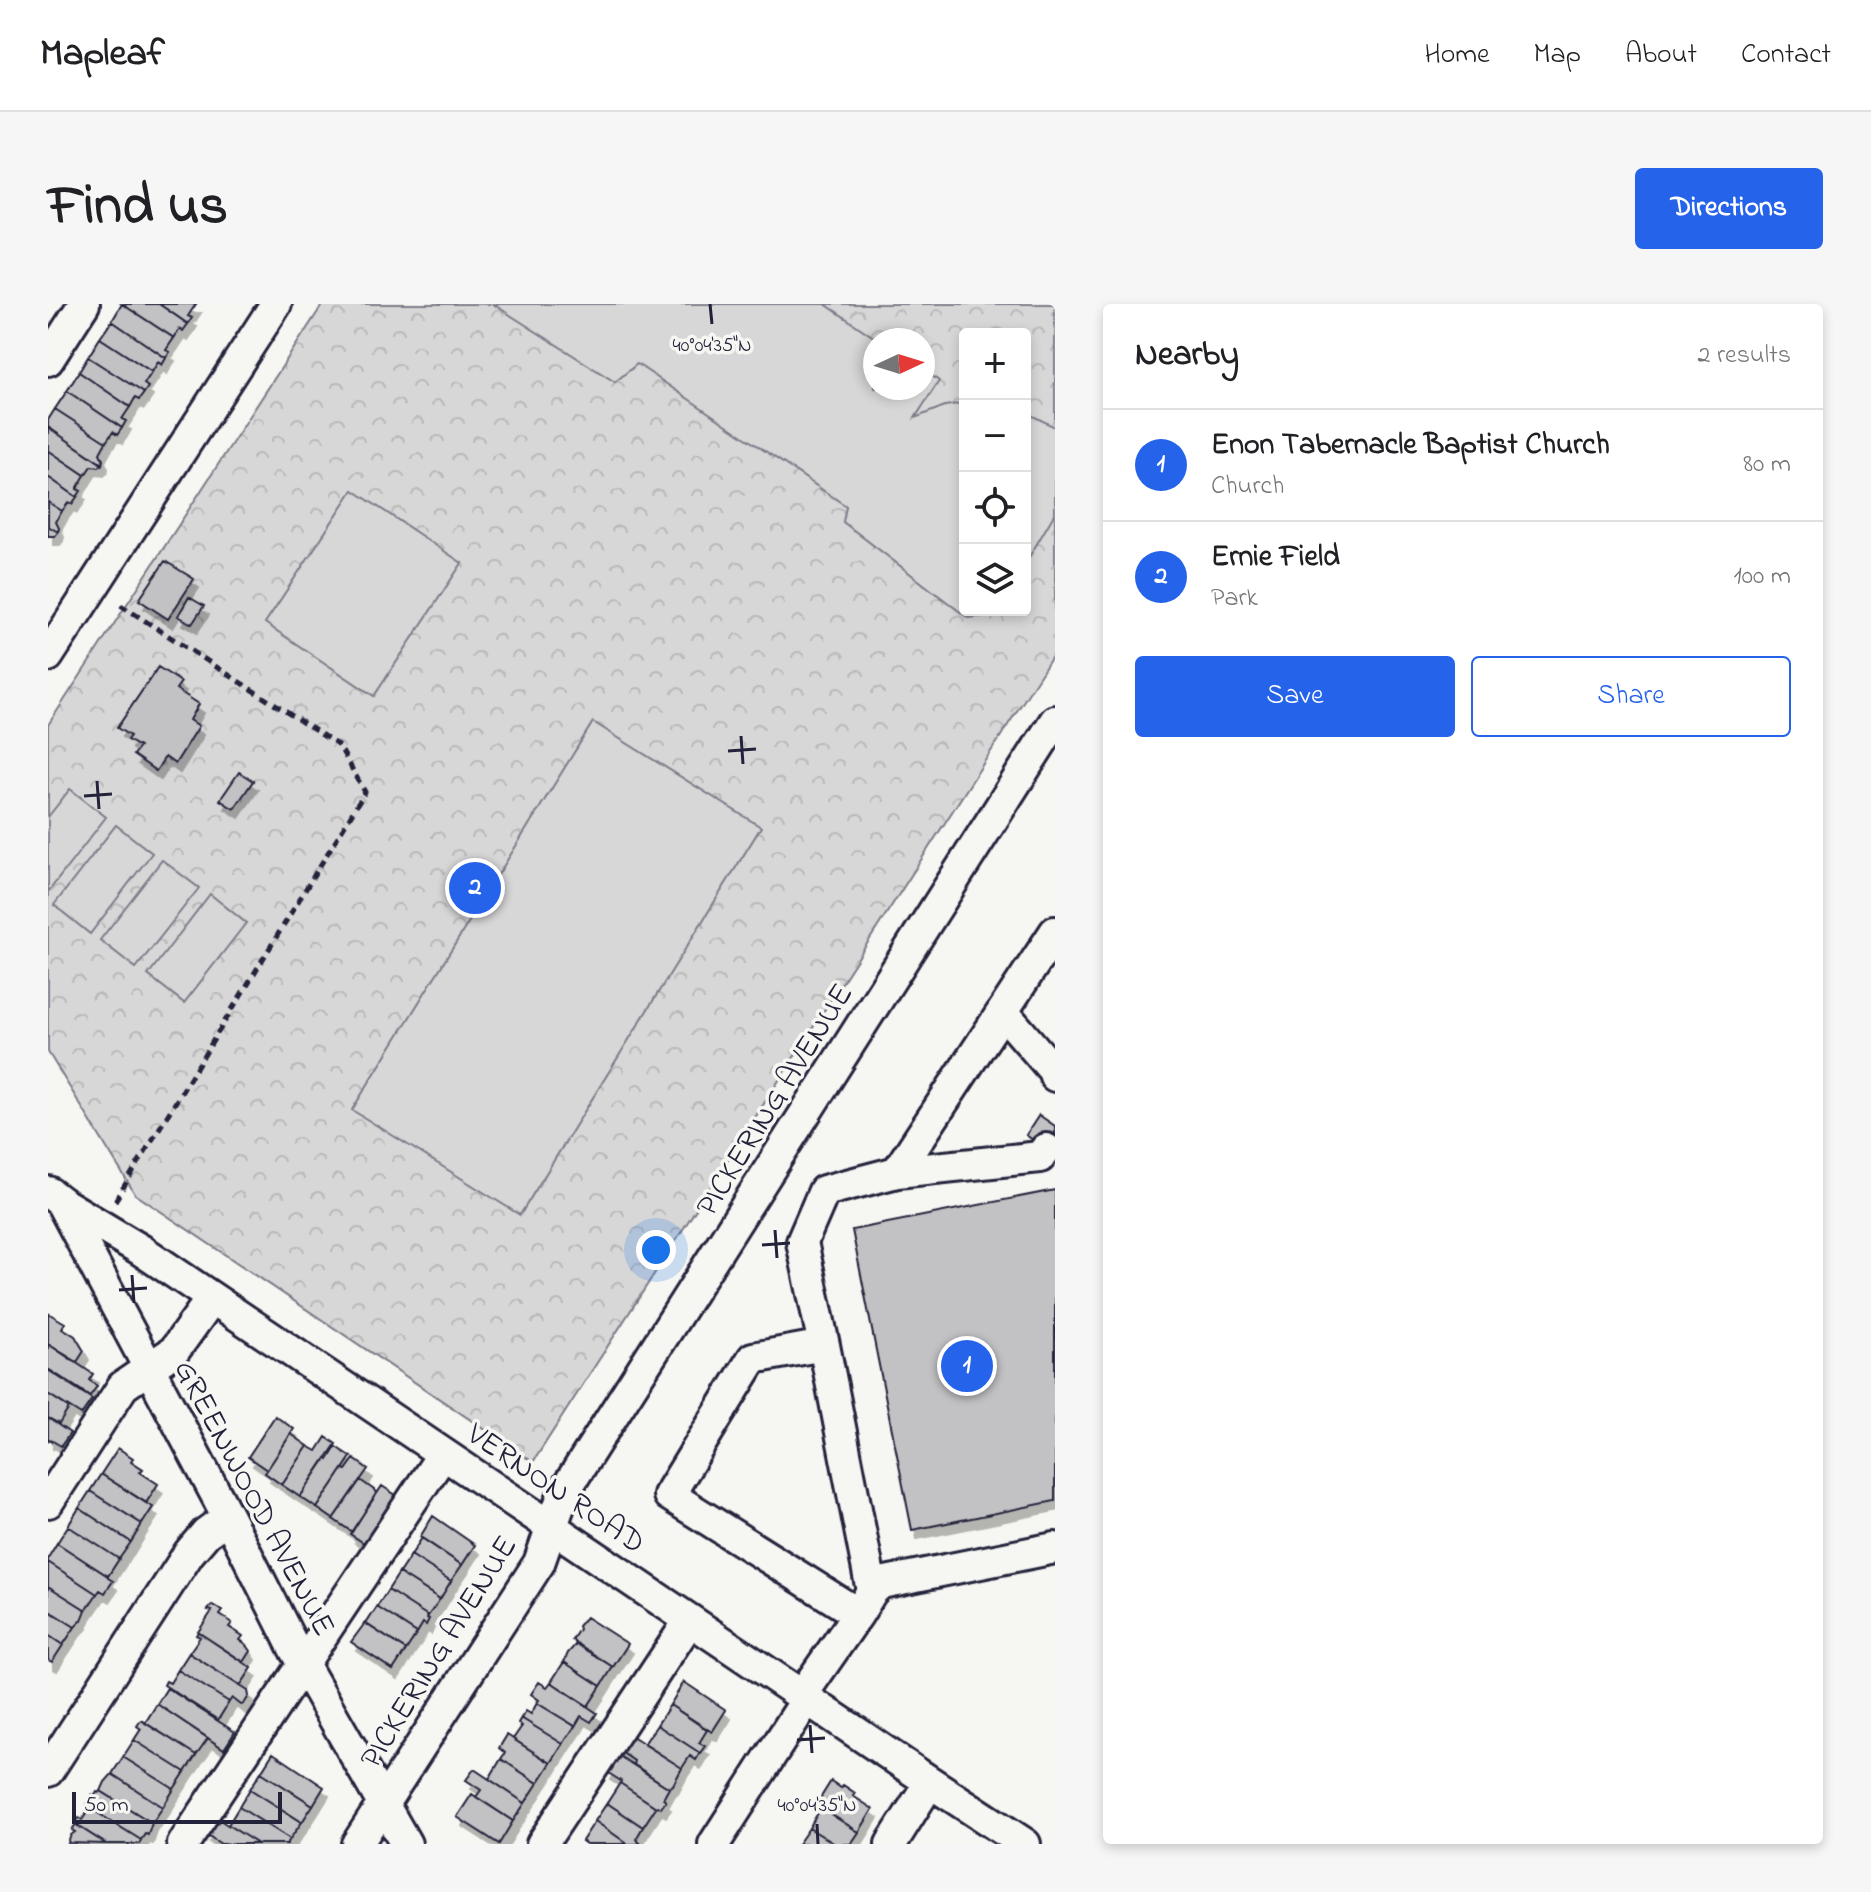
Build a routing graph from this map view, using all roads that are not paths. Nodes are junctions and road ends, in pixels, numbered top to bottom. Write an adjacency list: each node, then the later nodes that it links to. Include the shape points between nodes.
1 (84, 304): 3 (street)
2 (276, 304): 4 (street)
3 (48, 360)
4 (48, 656)
5 (1051, 735): 18 (street, PICKERING AVENUE, via 571,1480)
6 (1055, 932): 7 (street)
7 (1003, 1012): 8 (street); 10 (street)
8 (1055, 1076)
9 (1046, 1149): 10 (street, via 1040,1157)
10 (897, 1172): 13 (street, via 824,1191 802,1242)
11 (51, 1200): 12 (street, VERNON ROAD, via 141,1250); 14 (street, GREENWOOD AVENUE)
12 (212, 1298): 14 (street, via 174,1351); 15 (street, VERNON ROAD)
13 (824, 1345): 20 (street); 20 (street, via 753,1358 669,1495)
14 (148, 1369): 16 (street, via 123,1386); 17 (street, GREENWOOD AVENUE)
15 (443, 1454): 18 (street, VERNON ROAD); 22 (street)
16 (48, 1502)
17 (228, 1517): 22 (street, GREENWOOD AVENUE); 24 (street, via 189,1553)
18 (551, 1526): 21 (street, VERNON ROAD); 26 (street, PICKERING AVENUE, via 539,1563)
19 (1055, 1548): 20 (street, via 894,1579 881,1583)
20 (865, 1602): 23 (street)
21 (690, 1620): 23 (street, VERNON ROAD); 30 (street)
22 (303, 1664): 26 (street, GREENWOOD AVENUE); 27 (street)
23 (804, 1697): 25 (street, VERNON ROAD); 31 (street)
24 (48, 1771)
25 (930, 1782): 32 (street); 33 (street, VERNON ROAD)
26 (383, 1803): 28 (street, PICKERING AVENUE); 29 (street, GREENWOOD AVENUE)
27 (183, 1844)
28 (357, 1844)
29 (406, 1844)
30 (542, 1844)
31 (714, 1844)
32 (891, 1844)
33 (1025, 1844)

